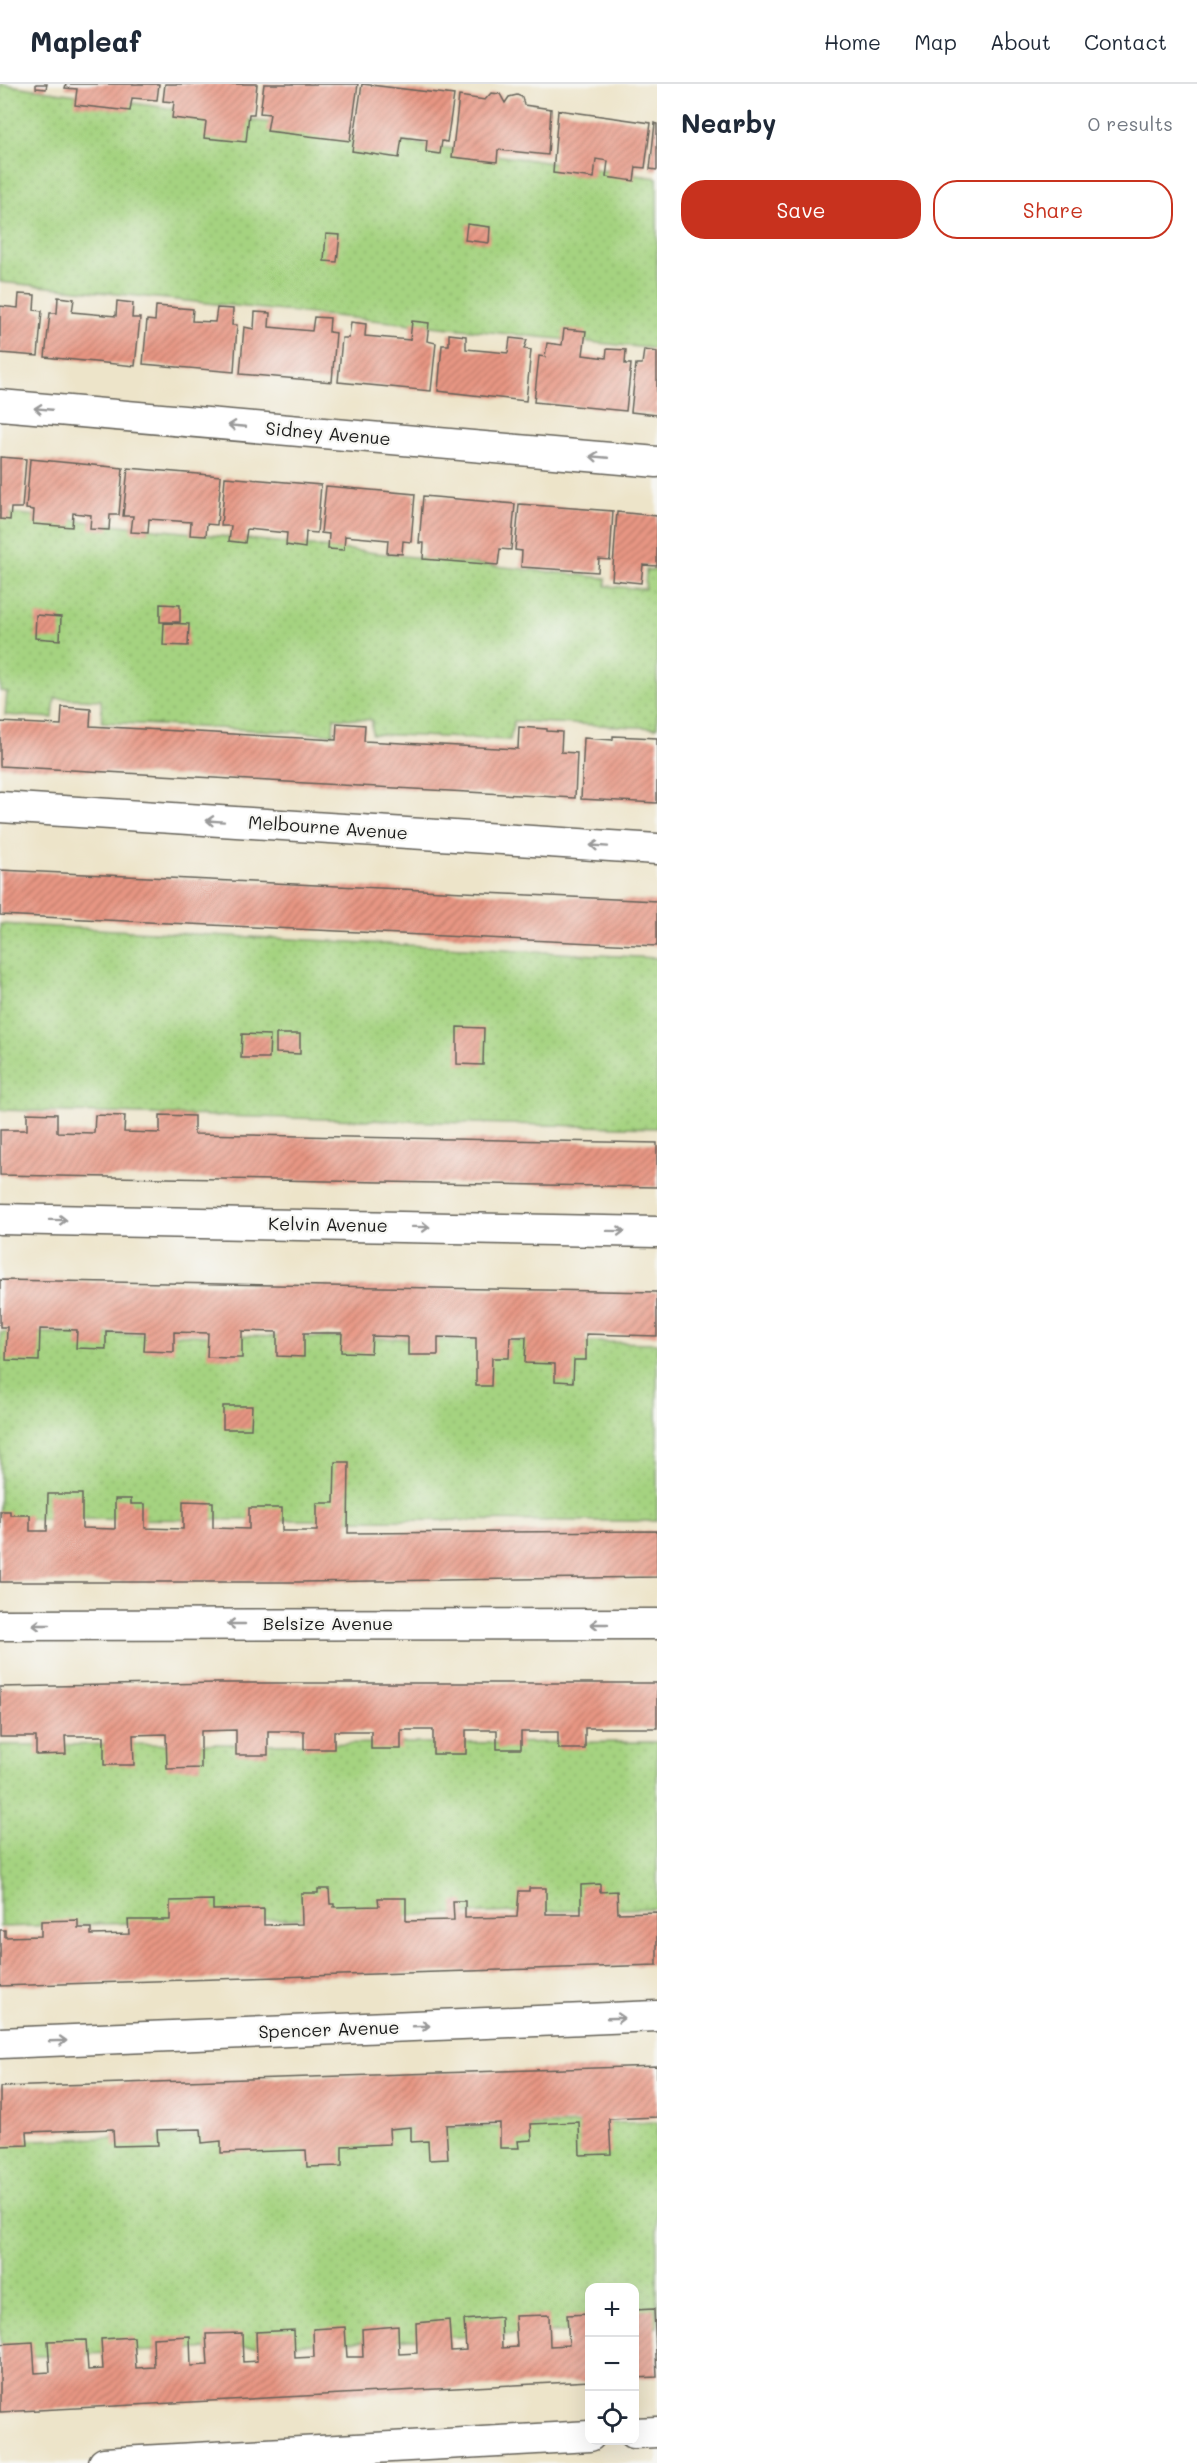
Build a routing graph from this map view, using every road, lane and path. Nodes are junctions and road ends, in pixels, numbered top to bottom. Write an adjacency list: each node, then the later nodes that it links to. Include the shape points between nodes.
1 (0, 405): 2 (street, Sidney Avenue, one-way to 1)
2 (657, 462)
3 (0, 807): 4 (street, Melbourne Avenue, one-way to 3)
4 (657, 849)
5 (0, 1219): 6 (street, Kelvin Avenue, one-way to 6)
6 (657, 1232)
7 (657, 1624): 8 (street, Belsize Avenue, one-way to 8)
8 (0, 1625)
9 (657, 2016): 10 (street, Spencer Avenue, one-way to 9)
10 (0, 2043)
11 (657, 2432): 12 (street)
12 (639, 2433)
13 (585, 2436): 14 (street)
14 (301, 2459): 15 (street)
15 (104, 2463)

